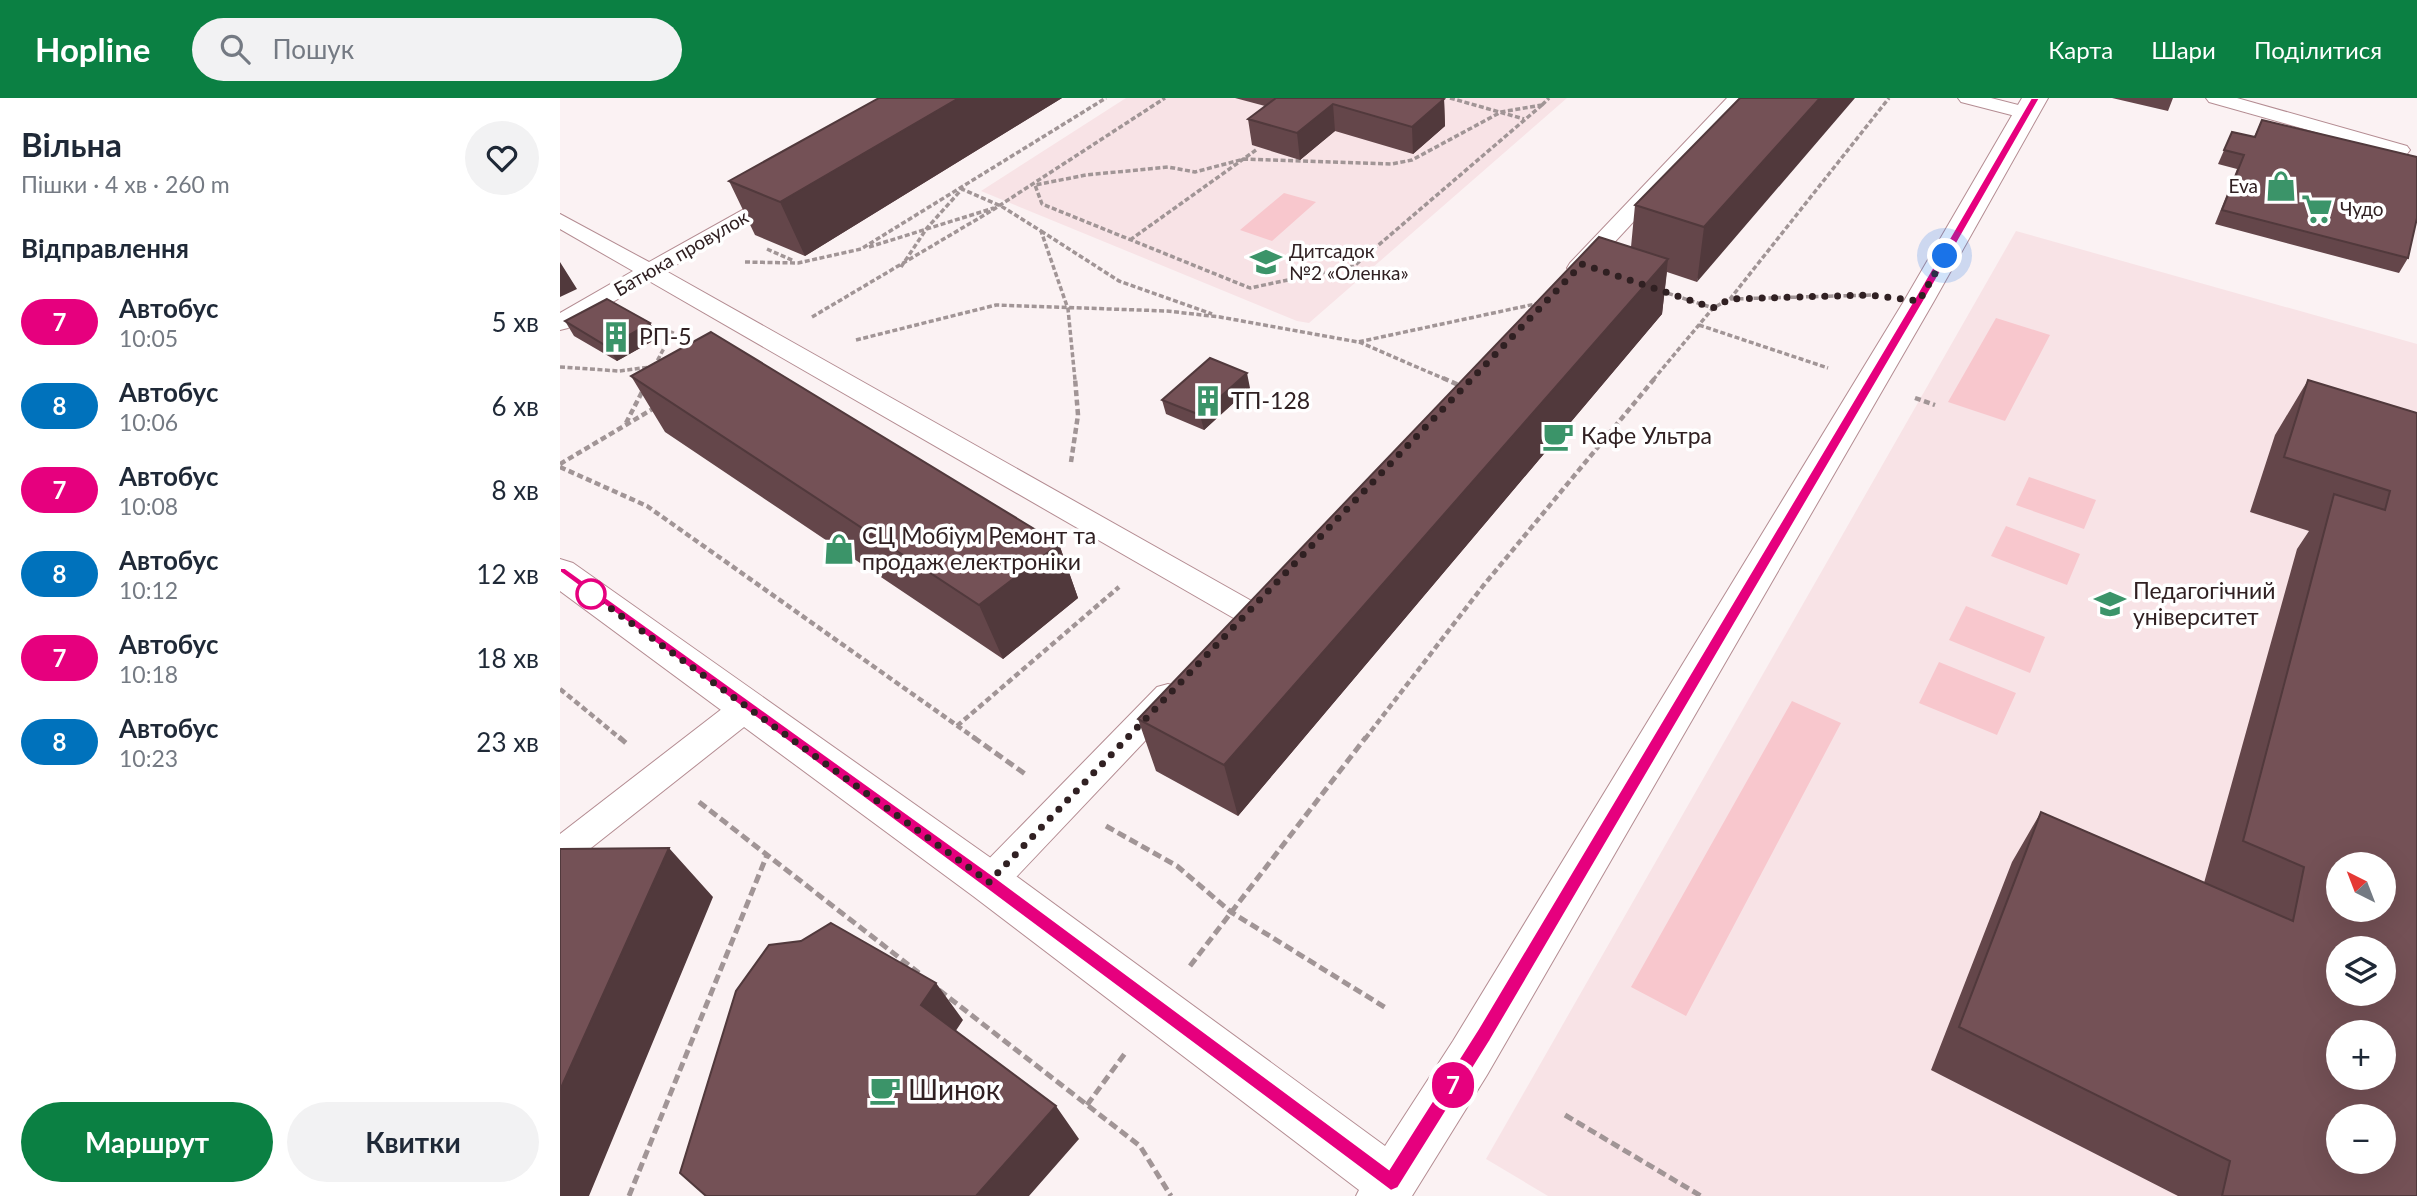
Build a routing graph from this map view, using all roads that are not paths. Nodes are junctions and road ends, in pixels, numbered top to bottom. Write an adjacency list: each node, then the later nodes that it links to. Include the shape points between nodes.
1 (1738, 98): 9 (lane)
2 (1968, 98): 4 (lane)
3 (2216, 98): 5 (lane)
4 (2031, 105): 19 (street, via 1470,1058)
5 (2400, 150)
6 (802, 183): 8 (lane, Батюка провулок)
7 (560, 220): 8 (lane)
8 (656, 275): 10 (lane, Батюка провулок); 13 (lane)
9 (1546, 302)
10 (560, 323)
11 (560, 572): 16 (street)
12 (1266, 593): 13 (lane)
13 (1247, 612): 14 (lane)
14 (1228, 632)
15 (1181, 683): 18 (lane)
16 (747, 707): 17 (lane); 18 (street)
17 (560, 853)
18 (989, 882): 19 (street)
19 (1387, 1189)

